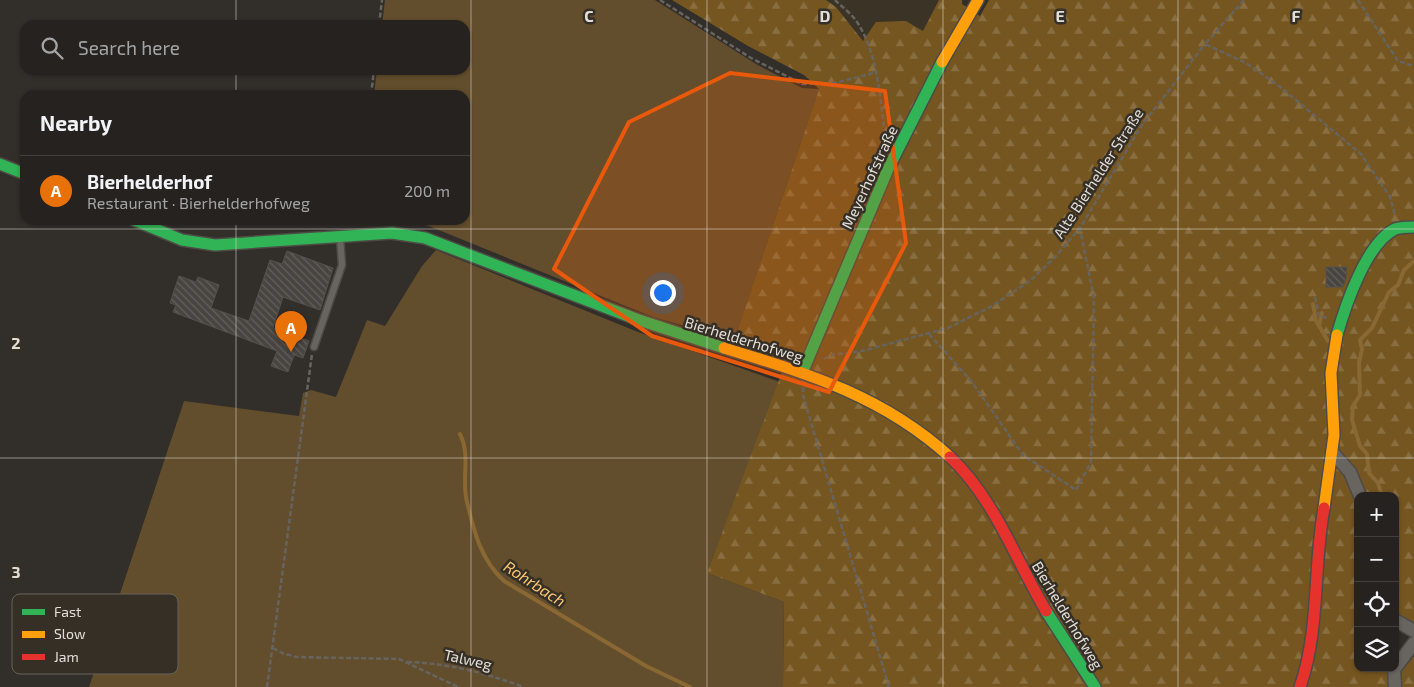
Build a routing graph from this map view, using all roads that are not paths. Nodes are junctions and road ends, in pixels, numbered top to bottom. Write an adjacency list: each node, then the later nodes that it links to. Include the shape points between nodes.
1 (978, 0): 8 (street, Meyerhofstraße, via 944,58 894,157)
2 (0, 164): 3 (street)
3 (20, 172)
4 (146, 225): 6 (street, Bierhelderhofweg, via 182,240 215,245)
5 (1414, 227): 9 (street, via 1397,228 1385,236 1340,322 1331,367)
6 (340, 236): 7 (lane, via 342,264); 8 (street, Bierhelderhofweg, via 392,233 440,242 625,315)
7 (314, 347)
8 (802, 372): 16 (street, Bierhelderhofweg, via 851,390 891,410 930,438 955,462 989,505 1055,629)
9 (1332, 452): 10 (street, via 1350,472); 17 (street, via 1317,552 1311,651)
10 (1358, 492)
11 (1399, 622): 12 (street)
12 (1414, 631)
13 (1414, 643): 14 (street)
14 (1399, 664)
15 (1395, 672): 18 (street)
16 (1095, 687)
17 (1300, 687)
18 (1395, 687)

